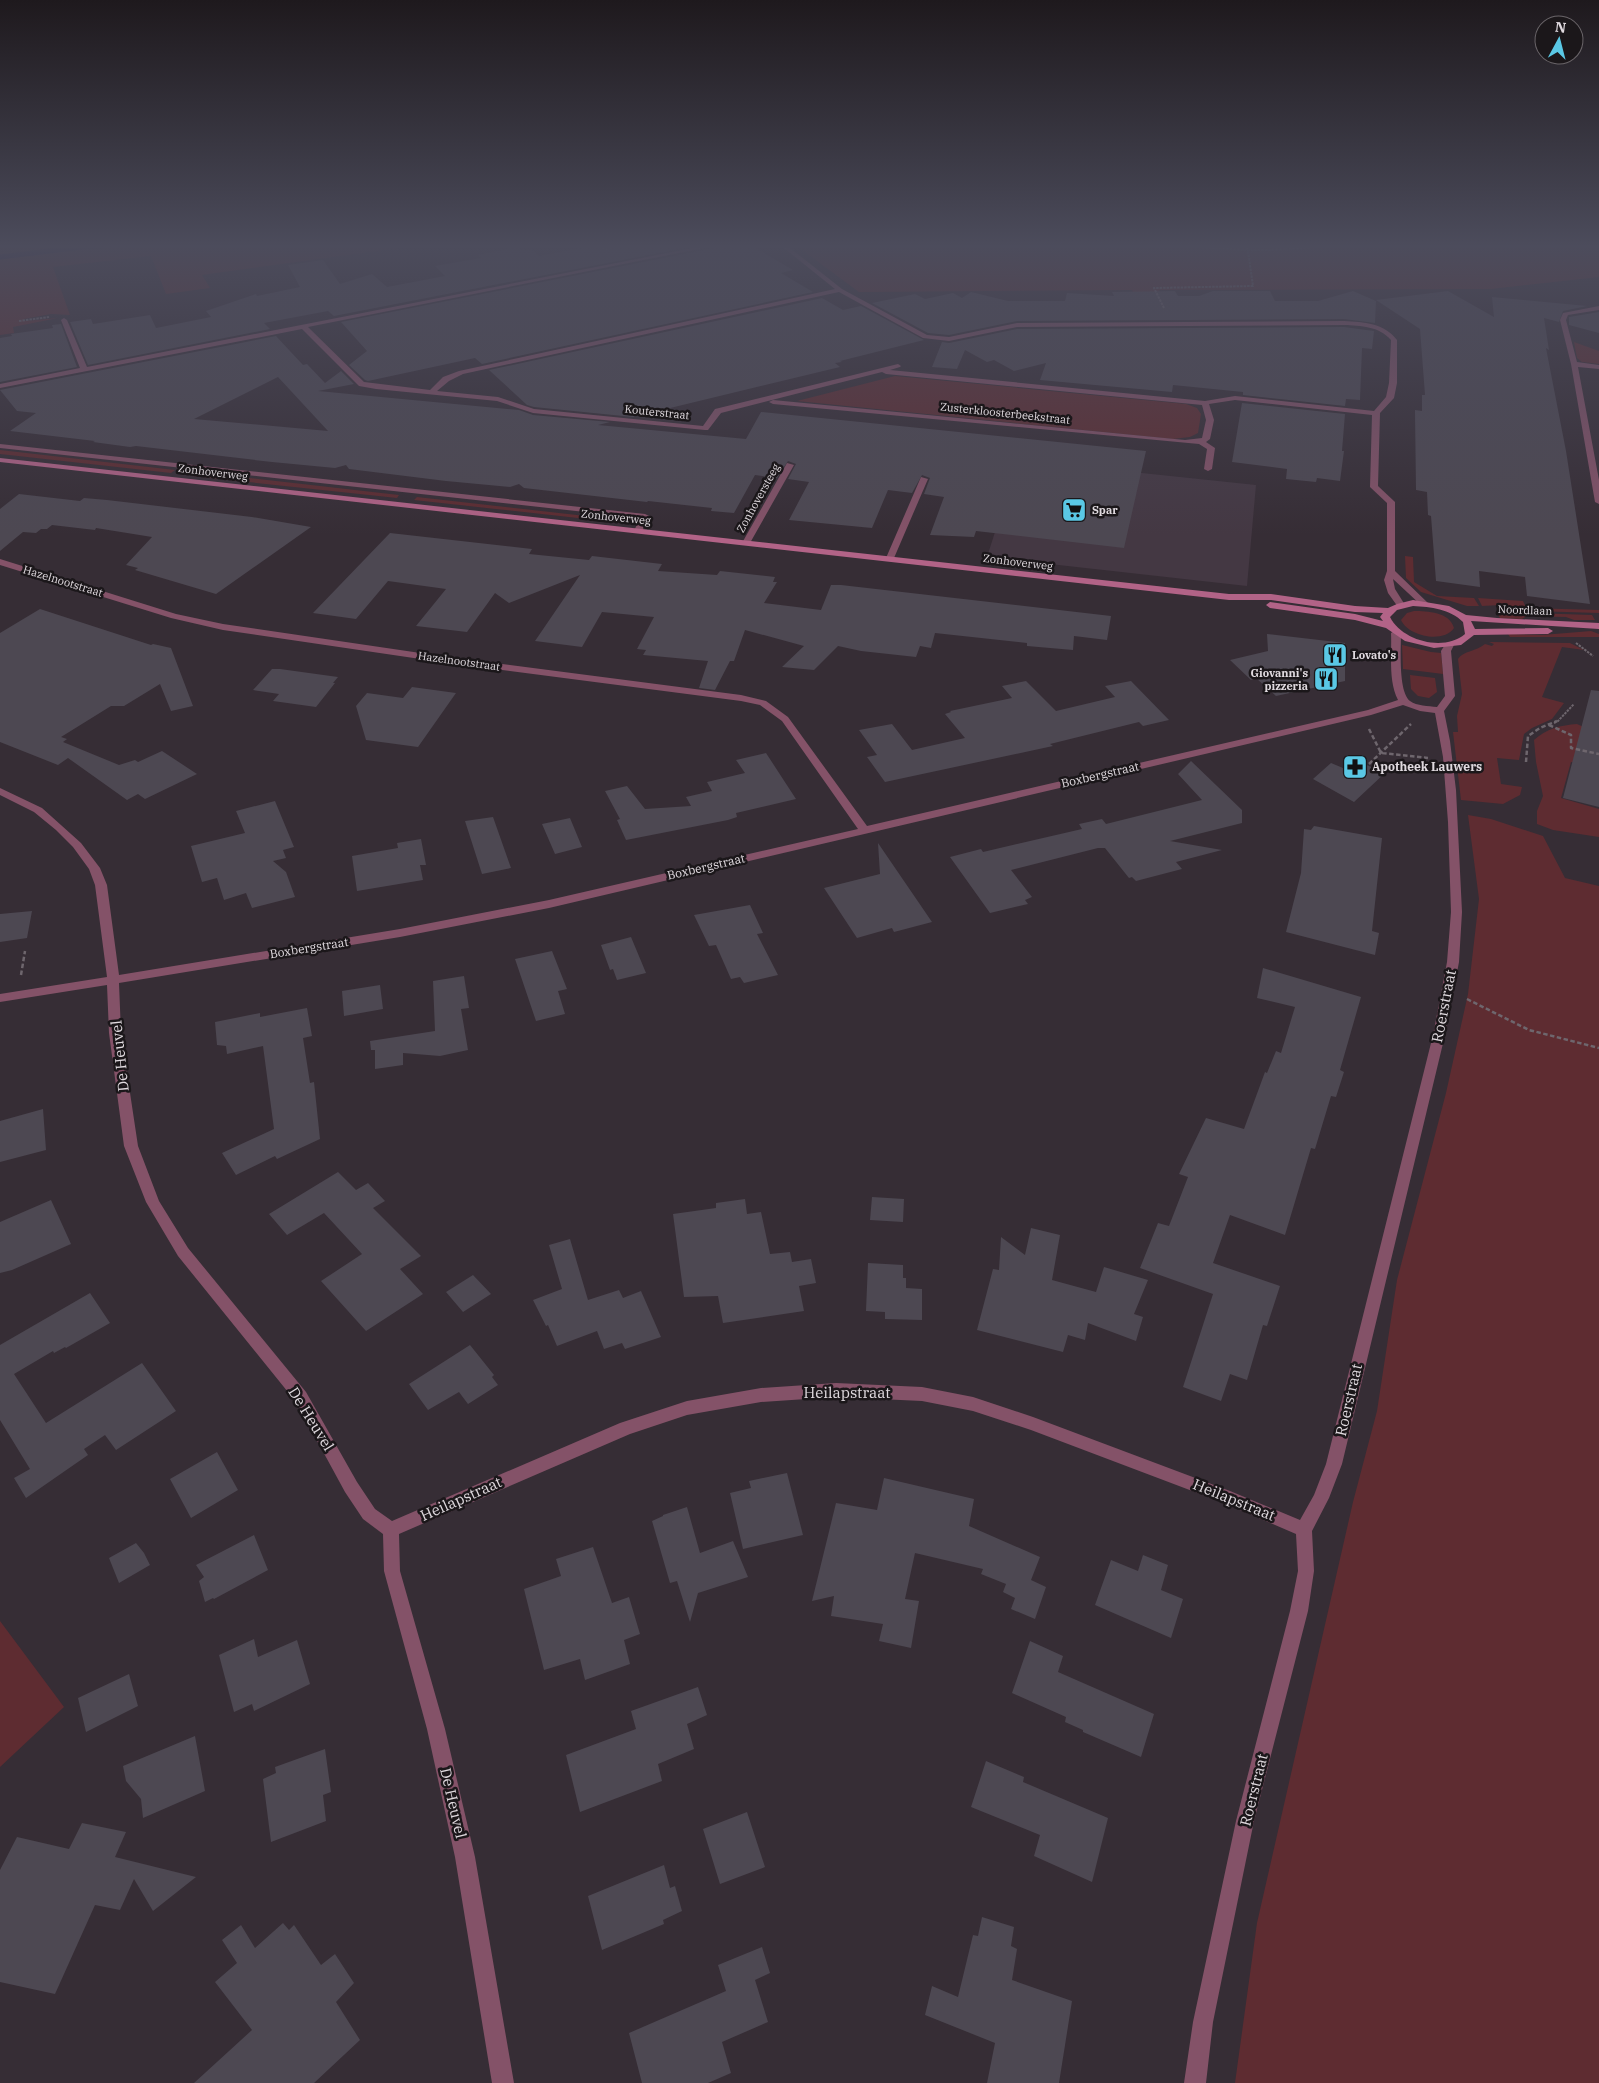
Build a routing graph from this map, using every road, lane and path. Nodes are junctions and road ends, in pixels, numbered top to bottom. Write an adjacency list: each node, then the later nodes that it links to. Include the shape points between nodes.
1 (73, 341): 10 (street)
2 (226, 341): 10 (street)
3 (318, 341): 13 (street, via 362,384)
4 (603, 341): 13 (street, via 461,372 446,379)
5 (1394, 341): 16 (street, via 1390,398)
6 (1568, 341): 7 (street)
7 (1574, 364): 9 (street); 26 (street)
8 (898, 366): 11 (street, Kouterstraat)
9 (1599, 367)
10 (84, 369): 12 (street)
11 (878, 372): 14 (street, Kouterstraat); 15 (street)
12 (0, 386)
13 (432, 392): 14 (street, Kouterstraat, via 498,399 533,411 705,428 718,412)
14 (765, 401): 17 (street, Zusterkloosterbeekstraat)
15 (1206, 403): 16 (street, via 1235,398); 17 (street, via 1210,420 1206,438)
16 (1376, 413): 32 (street, via 1374,487 1391,502)
17 (1200, 442): 22 (street, via 1211,448)
18 (0, 446): 21 (street)
19 (0, 460): 23 (street, Zonhoverweg)
20 (790, 465): 29 (street, Zonhoversteeg)
21 (189, 466): 23 (street); 25 (street)
22 (1208, 469)
23 (174, 479): 27 (street, Zonhoverweg)
24 (924, 479): 30 (street)
25 (412, 491): 27 (street); 28 (street, via 645,516)
26 (1599, 502)
27 (398, 505): 28 (street, Zonhoverweg)
28 (638, 531): 29 (street, Zonhoverweg)
29 (746, 543): 30 (street, Zonhoverweg)
30 (890, 558): 33 (street, Zonhoverweg)
31 (0, 562): 58 (street, Hazelnootstraat, via 174,616 223,627 763,703 785,719)
32 (1391, 571): 34 (street); 35 (street, via 1388,582)
33 (1229, 597): 36 (street, Zonhoverweg, via 1281,598); 38 (street, Zonhoverweg)
34 (1426, 604): 35 (street, Noordlaan); 37 (street, Noordlaan)
35 (1401, 605): 36 (street, Noordlaan)
36 (1389, 611): 38 (street, via 1385,617)
37 (1462, 617): 39 (street, Noordlaan); 41 (street, via 1469,624)
38 (1387, 625): 42 (street)
39 (1587, 626): 40 (street, Noordlaan); 41 (street, Noordlaan, via 1548,631)
40 (1599, 626)
41 (1470, 632): 44 (street, Noordlaan, via 1464,640)
42 (1396, 634): 44 (street, via 1421,643); 46 (street, via 1398,690)
43 (1573, 642): 45 (path)
44 (1449, 645): 48 (street, via 1446,651 1450,696)
45 (1594, 656)
46 (1404, 701): 48 (street, via 1420,708); 58 (street, Boxbergstraat, via 1371,712)
47 (1574, 704): 51 (path, via 1558,721)
48 (1439, 710): 66 (street, Roerstraat, via 1452,806 1456,939 1439,1035 1334,1464)
49 (1415, 720): 52 (path)
50 (1367, 724): 52 (path)
51 (1549, 725): 53 (path, via 1571,735 1571,748); 55 (path, via 1528,736)
52 (1381, 753): 54 (path); 56 (path)
53 (1599, 754)
54 (1434, 759)
55 (1526, 762)
56 (1369, 764)
57 (0, 792): 61 (street, De Heuvel, via 38,810 77,845 94,868 101,885)
58 (864, 830): 61 (street, Boxbergstraat, via 549,904 400,933)
59 (24, 951): 60 (path)
60 (21, 976)
61 (114, 981): 63 (street, Boxbergstraat); 65 (street, De Heuvel, via 116,1033 131,1146 153,1202 183,1252 301,1397 369,1514)
62 (1458, 995): 64 (path, via 1529,1030)
63 (0, 998)
64 (1599, 1048)
65 (391, 1530): 66 (street, Heilapstraat, via 626,1428 687,1408 760,1395 836,1390 922,1394 973,1404 1230,1498); 67 (street, De Heuvel, via 392,1571 436,1729 465,1857)
66 (1304, 1530): 68 (street, Roerstraat, via 1306,1571 1246,1821 1203,2022)
67 (503, 2083)
68 (1195, 2083)

